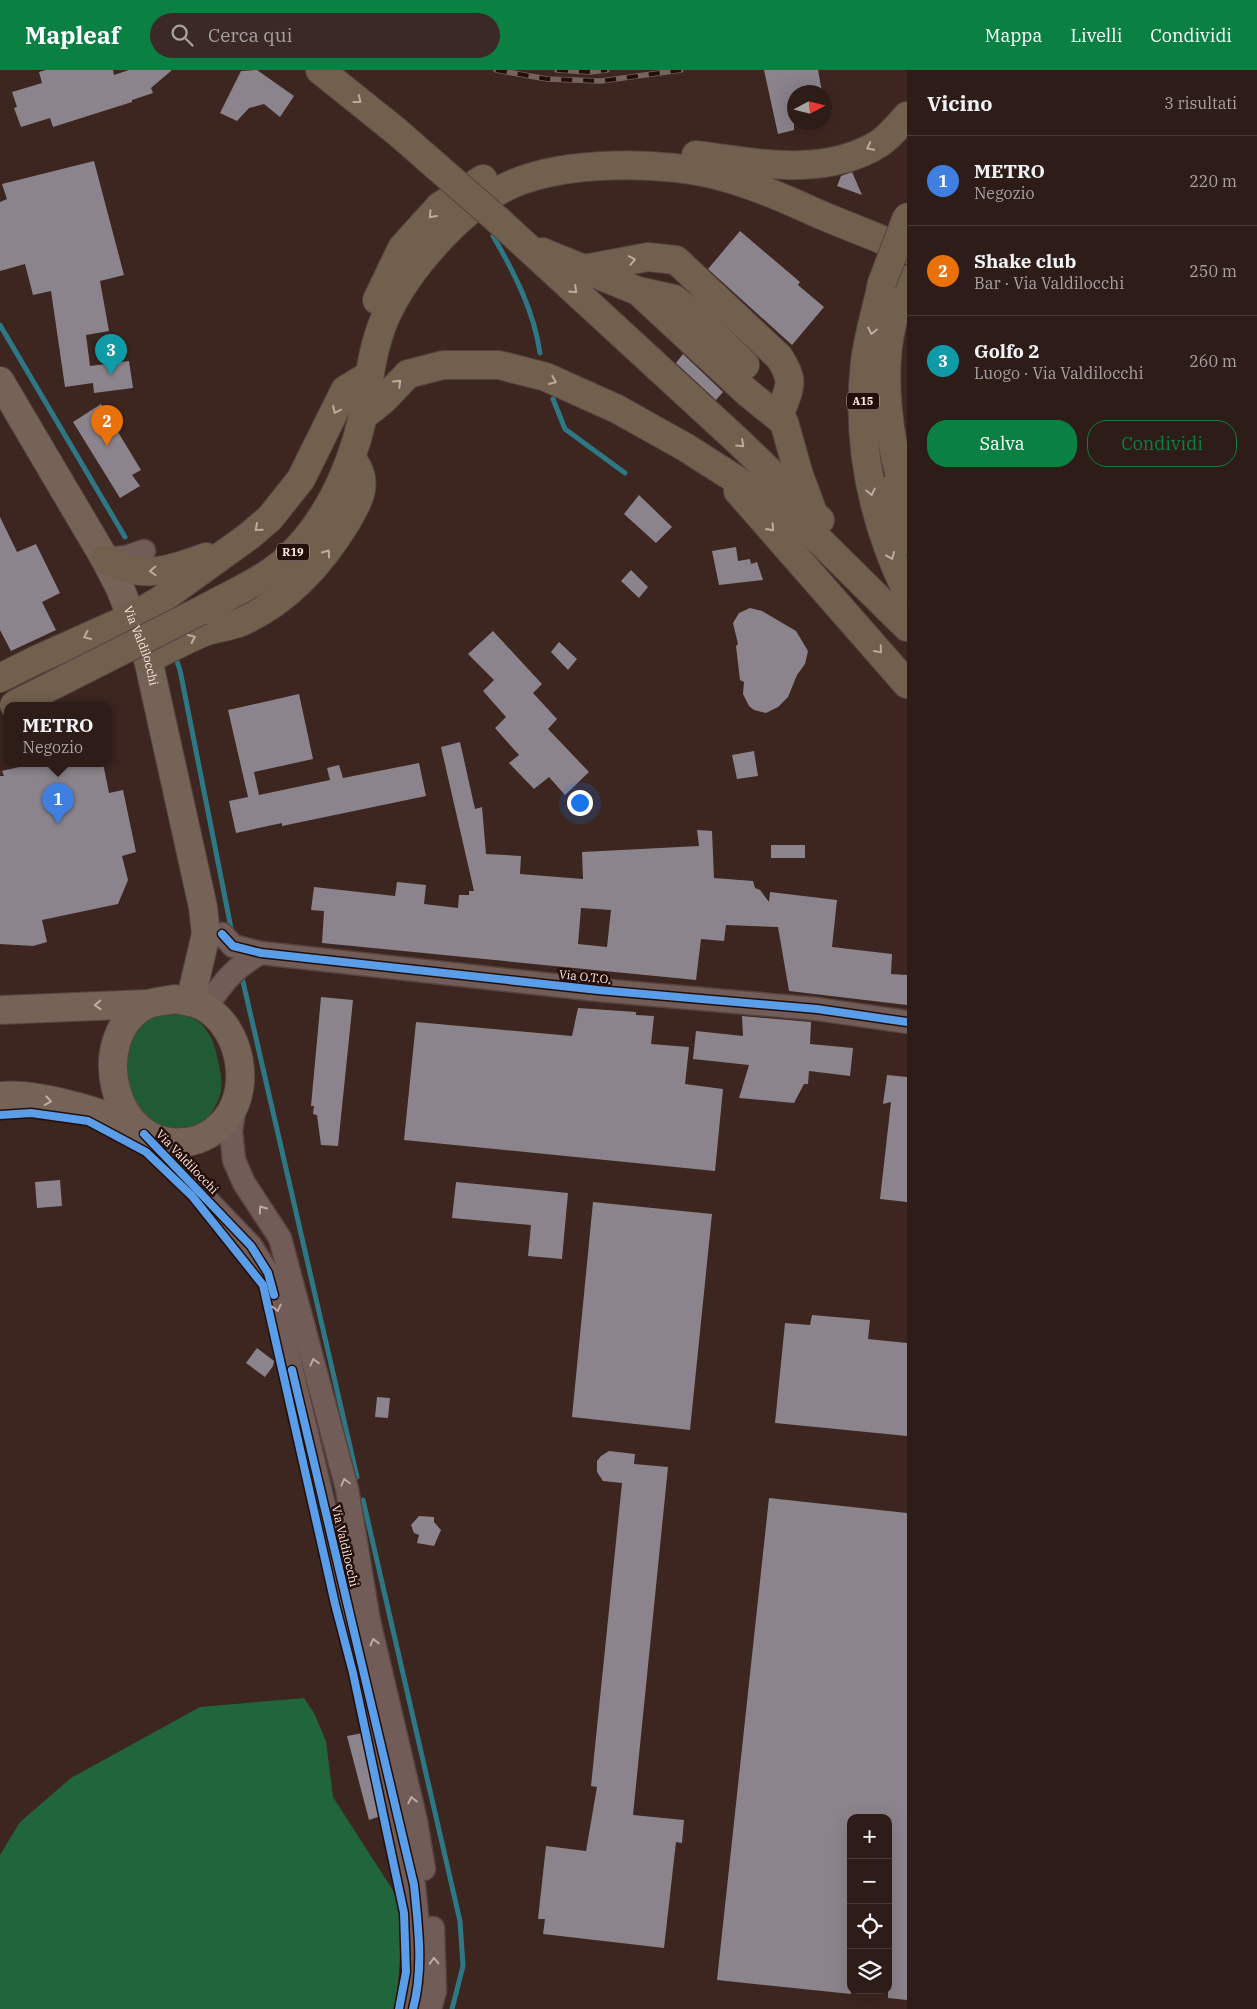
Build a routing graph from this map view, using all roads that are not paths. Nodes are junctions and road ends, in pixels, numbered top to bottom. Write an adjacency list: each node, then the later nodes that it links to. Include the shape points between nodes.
1 (320, 70): 6 (highway, one-way to 6, bridge, via 396,131)
2 (907, 116): 12 (highway, one-way to 12, via 880,142 855,156 808,165 613,150 534,159 488,176 440,206 402,248 372,316)
3 (696, 170): 5 (highway, via 718,168 782,184); 7 (highway, via 752,186); 12 (highway, via 656,166 579,168 546,174 504,188 485,199 419,261 386,316)
4 (907, 217): 9 (highway, A15 / A15, bridge)
5 (907, 233)
6 (526, 246): 8 (highway); 19 (highway, one-way to 19)
7 (907, 250)
8 (584, 269): 10 (highway); 15 (highway, one-way to 15, via 648,257 676,260 779,357 788,372 790,386)
9 (897, 285): 11 (highway, A15); 23 (highway, A15 / A15, one-way to 23, via 866,360 861,419 866,470 890,554)
10 (627, 286): 15 (highway, via 637,304 744,403); 15 (highway, via 674,299 694,314 743,362)
11 (892, 325): 18 (highway, via 888,378 890,429); 20 (highway, A15 / A15, via 883,373 883,444 889,488)
12 (372, 363): 14 (highway); 21 (highway, one-way to 21, via 346,390 312,462 291,493 270,518)
13 (0, 381): 22 (main road, Via Valdilocchi)
14 (363, 416): 16 (highway, one-way to 16, via 408,374 443,364 499,365 546,378 616,409); 17 (highway, R19)
15 (785, 425): 19 (highway)
16 (685, 447): 23 (highway, via 788,512); 28 (highway, one-way to 28, via 735,488)
17 (351, 458): 26 (highway, one-way to 17, via 204,632 240,623 299,584 332,546 357,503 363,482 359,468); 29 (highway, R19, bridge, via 329,506 286,561 200,611)
18 (907, 500)
19 (813, 512): 23 (highway)
20 (907, 540)
21 (233, 548): 22 (highway, one-way to 22, via 162,570 130,571); 24 (highway, via 159,601)
22 (125, 556): 24 (main road, Via Valdilocchi)
23 (896, 598): 25 (highway)
24 (132, 616): 26 (main road, Via Valdilocchi); 27 (highway, one-way to 27)
25 (907, 627)
26 (148, 659): 30 (main road, Via Valdilocchi)
27 (0, 678)
28 (907, 684)
29 (20, 702)
30 (183, 817): 31 (main road, Via Valdilocchi, via 199,838); 33 (main road, via 206,934)
31 (222, 934): 32 (street, Via O.T.O., via 233,946)
32 (261, 952): 35 (street, via 244,961); 37 (street, Via O.T.O.)
33 (202, 961): 34 (main road); 35 (main road)
34 (152, 1003): 35 (main road, via 175,999); 36 (main road, one-way to 36); 40 (main road, via 129,1018 122,1028 114,1054 118,1094 127,1116)
35 (198, 1005): 39 (main road, via 221,1022 240,1061)
36 (0, 1010)
37 (907, 1022)
38 (0, 1096): 40 (main road, one-way to 40, via 59,1103 123,1122)
39 (235, 1106): 40 (main road, via 224,1122 206,1136 192,1141 156,1140); 42 (street, Via Valdilocchi, one-way to 39, via 434,1991 433,1933 416,1820 369,1621 348,1492 280,1238 244,1183 234,1160 231,1130)
40 (140, 1131): 41 (street, Via Valdilocchi, one-way to 41, via 251,1246 268,1273 414,1885 419,1936 417,1995)
41 (413, 2009)
42 (430, 2009)

